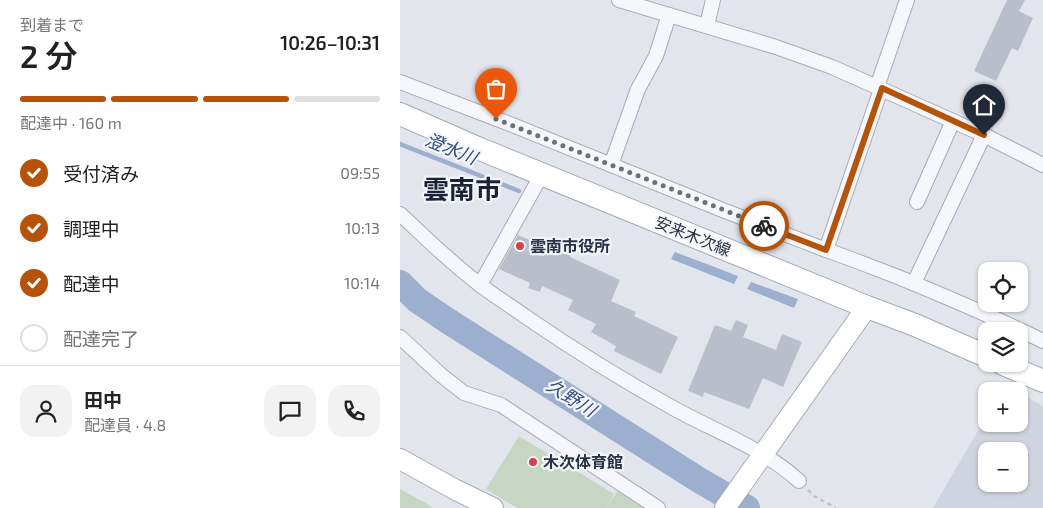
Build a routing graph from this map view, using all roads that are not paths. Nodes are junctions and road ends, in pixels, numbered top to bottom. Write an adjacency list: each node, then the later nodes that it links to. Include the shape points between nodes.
1 (619, 0): 4 (street)
2 (713, 0): 5 (street)
3 (907, 0): 7 (street)
4 (669, 15): 5 (street); 11 (street, via 656,56 638,88)
5 (707, 26): 7 (street, via 824,64)
6 (400, 82): 11 (street)
7 (880, 88): 9 (street); 16 (street)
8 (400, 114): 13 (main road, 安来木次線)
9 (953, 121): 10 (street); 14 (street)
10 (984, 135): 12 (street); 17 (street)
11 (611, 165): 16 (street)
12 (1043, 165)
13 (542, 174): 18 (street); 19 (main road, 安来木次線)
14 (917, 202)
15 (400, 214): 18 (street)
16 (826, 250): 17 (street)
17 (914, 284): 21 (street)
18 (480, 285): 25 (street, via 596,362)
19 (868, 307): 22 (main road, 安来木次線); 25 (street)
20 (400, 337): 29 (street, via 464,393 501,404)
21 (1043, 341)
22 (978, 353)
23 (1022, 372): 24 (main road)
24 (1043, 381)
25 (761, 458): 27 (street, via 789,472); 30 (street)
26 (400, 459): 28 (street)
27 (799, 481)
28 (493, 508)
29 (658, 508)
30 (725, 508)

